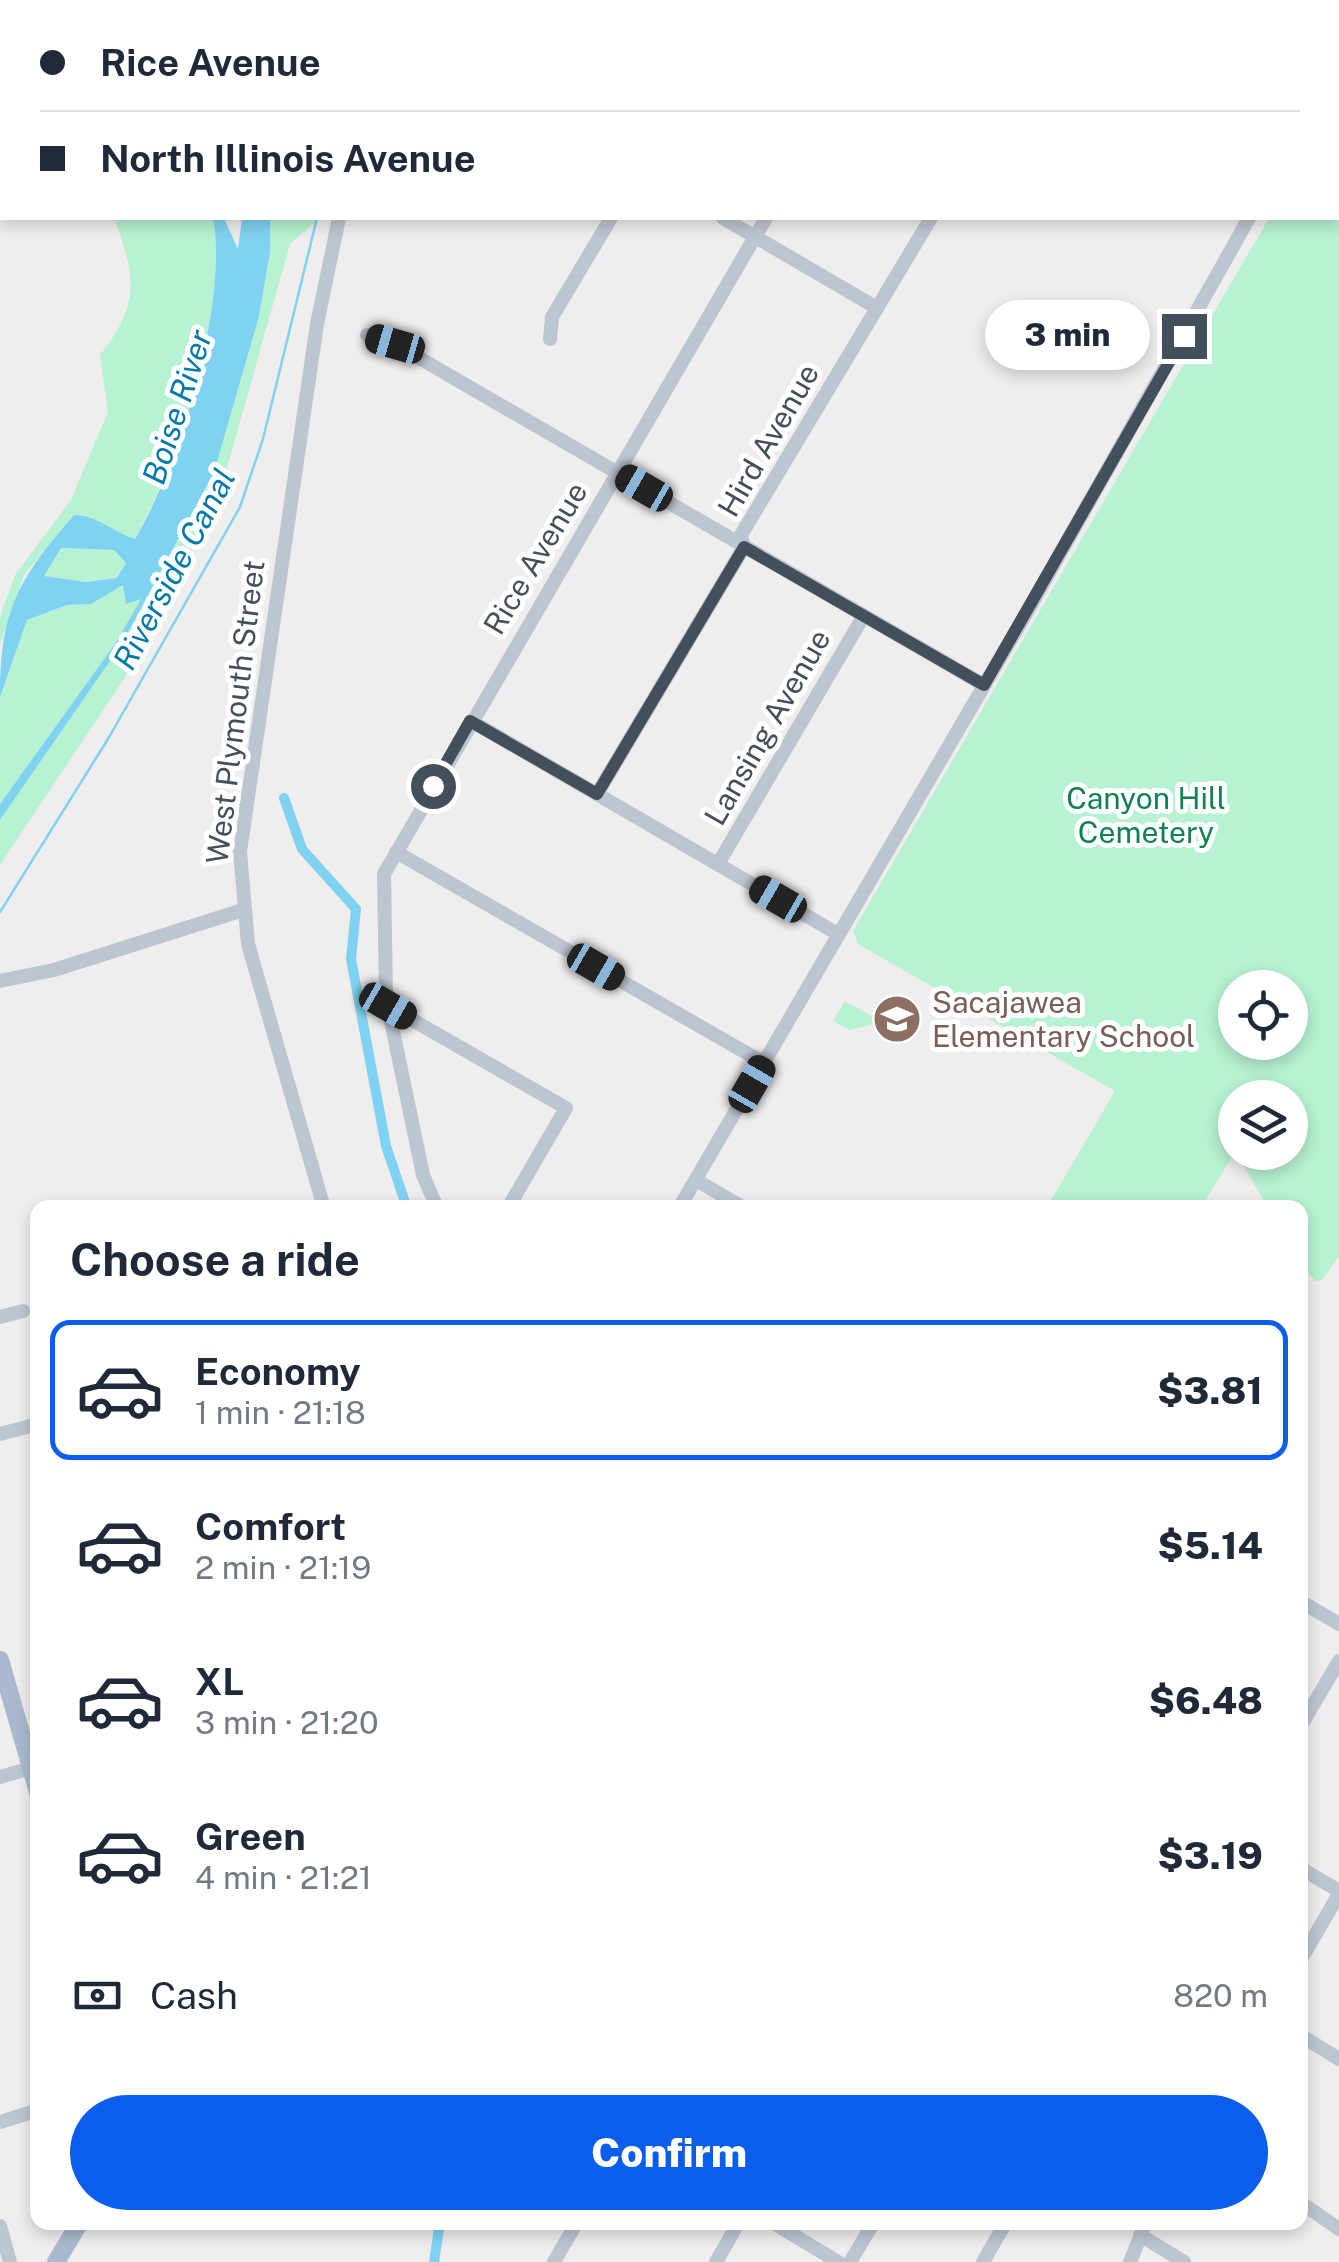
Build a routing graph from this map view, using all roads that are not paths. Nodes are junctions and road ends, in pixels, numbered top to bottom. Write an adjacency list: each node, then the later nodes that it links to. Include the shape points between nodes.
1 (339, 220): 19 (street, West Plymouth Street, via 316,324 243,820)
2 (609, 220): 10 (street, via 552,317)
3 (727, 220): 7 (street)
4 (765, 220): 7 (street, Rice Avenue)
5 (929, 220): 8 (street, Hird Avenue)
6 (1249, 220): 14 (street)
7 (755, 236): 8 (street); 11 (street, Rice Avenue)
8 (877, 308): 12 (street, Hird Avenue, via 742,536)
9 (367, 335): 11 (street, via 395,344)
10 (550, 339)
11 (617, 473): 12 (street); 15 (street, Rice Avenue)
12 (744, 547): 13 (street); 16 (street, Hird Avenue)
13 (864, 617): 14 (street); 18 (street, Lansing Avenue)
14 (984, 685): 20 (street)
15 (470, 721): 16 (street); 17 (street, Rice Avenue)
16 (597, 794): 18 (street)
17 (396, 852): 22 (street, Rice Avenue, via 384,874); 23 (street)
18 (718, 864): 20 (street)
19 (243, 910): 21 (street); 25 (street, West Plymouth Street)
20 (838, 934): 23 (street)
21 (0, 982)
22 (388, 1006): 26 (street, Rice Avenue); 27 (street, via 566,1108)
23 (764, 1063): 24 (street)
24 (696, 1180): 28 (street); 29 (street)
25 (322, 1200)
26 (434, 1200)
27 (513, 1200)
28 (684, 1200)
29 (730, 1200)
30 (22, 1311): 31 (street)
31 (0, 1317)
32 (30, 1426): 33 (street)
33 (0, 1434)
34 (1308, 1606): 35 (street)
35 (1339, 1624)
36 (0, 1660): 39 (main road)
37 (1339, 1661): 38 (street)
38 (1308, 1713)
39 (30, 1754)
40 (30, 1768): 41 (street)
41 (0, 1777)
42 (1308, 1873): 43 (street)
43 (1339, 1893): 44 (street)
44 (1308, 1946)
45 (1308, 2041): 46 (street)
46 (1339, 2059)
47 (30, 2113): 48 (street)
48 (0, 2122)
49 (1308, 2208): 51 (street)
50 (0, 2226): 60 (street)
51 (1339, 2229)
52 (75, 2230): 61 (main road)
53 (572, 2230): 62 (street)
54 (735, 2230): 63 (street)
55 (785, 2230): 64 (street)
56 (869, 2230): 65 (street)
57 (1001, 2230): 66 (street)
58 (1143, 2230): 67 (street)
59 (1144, 2230): 68 (street)
60 (10, 2262)
61 (56, 2262)
62 (554, 2262)
63 (716, 2262)
64 (838, 2262)
65 (850, 2262)
66 (983, 2262)
67 (1130, 2262)
68 (1184, 2262)

